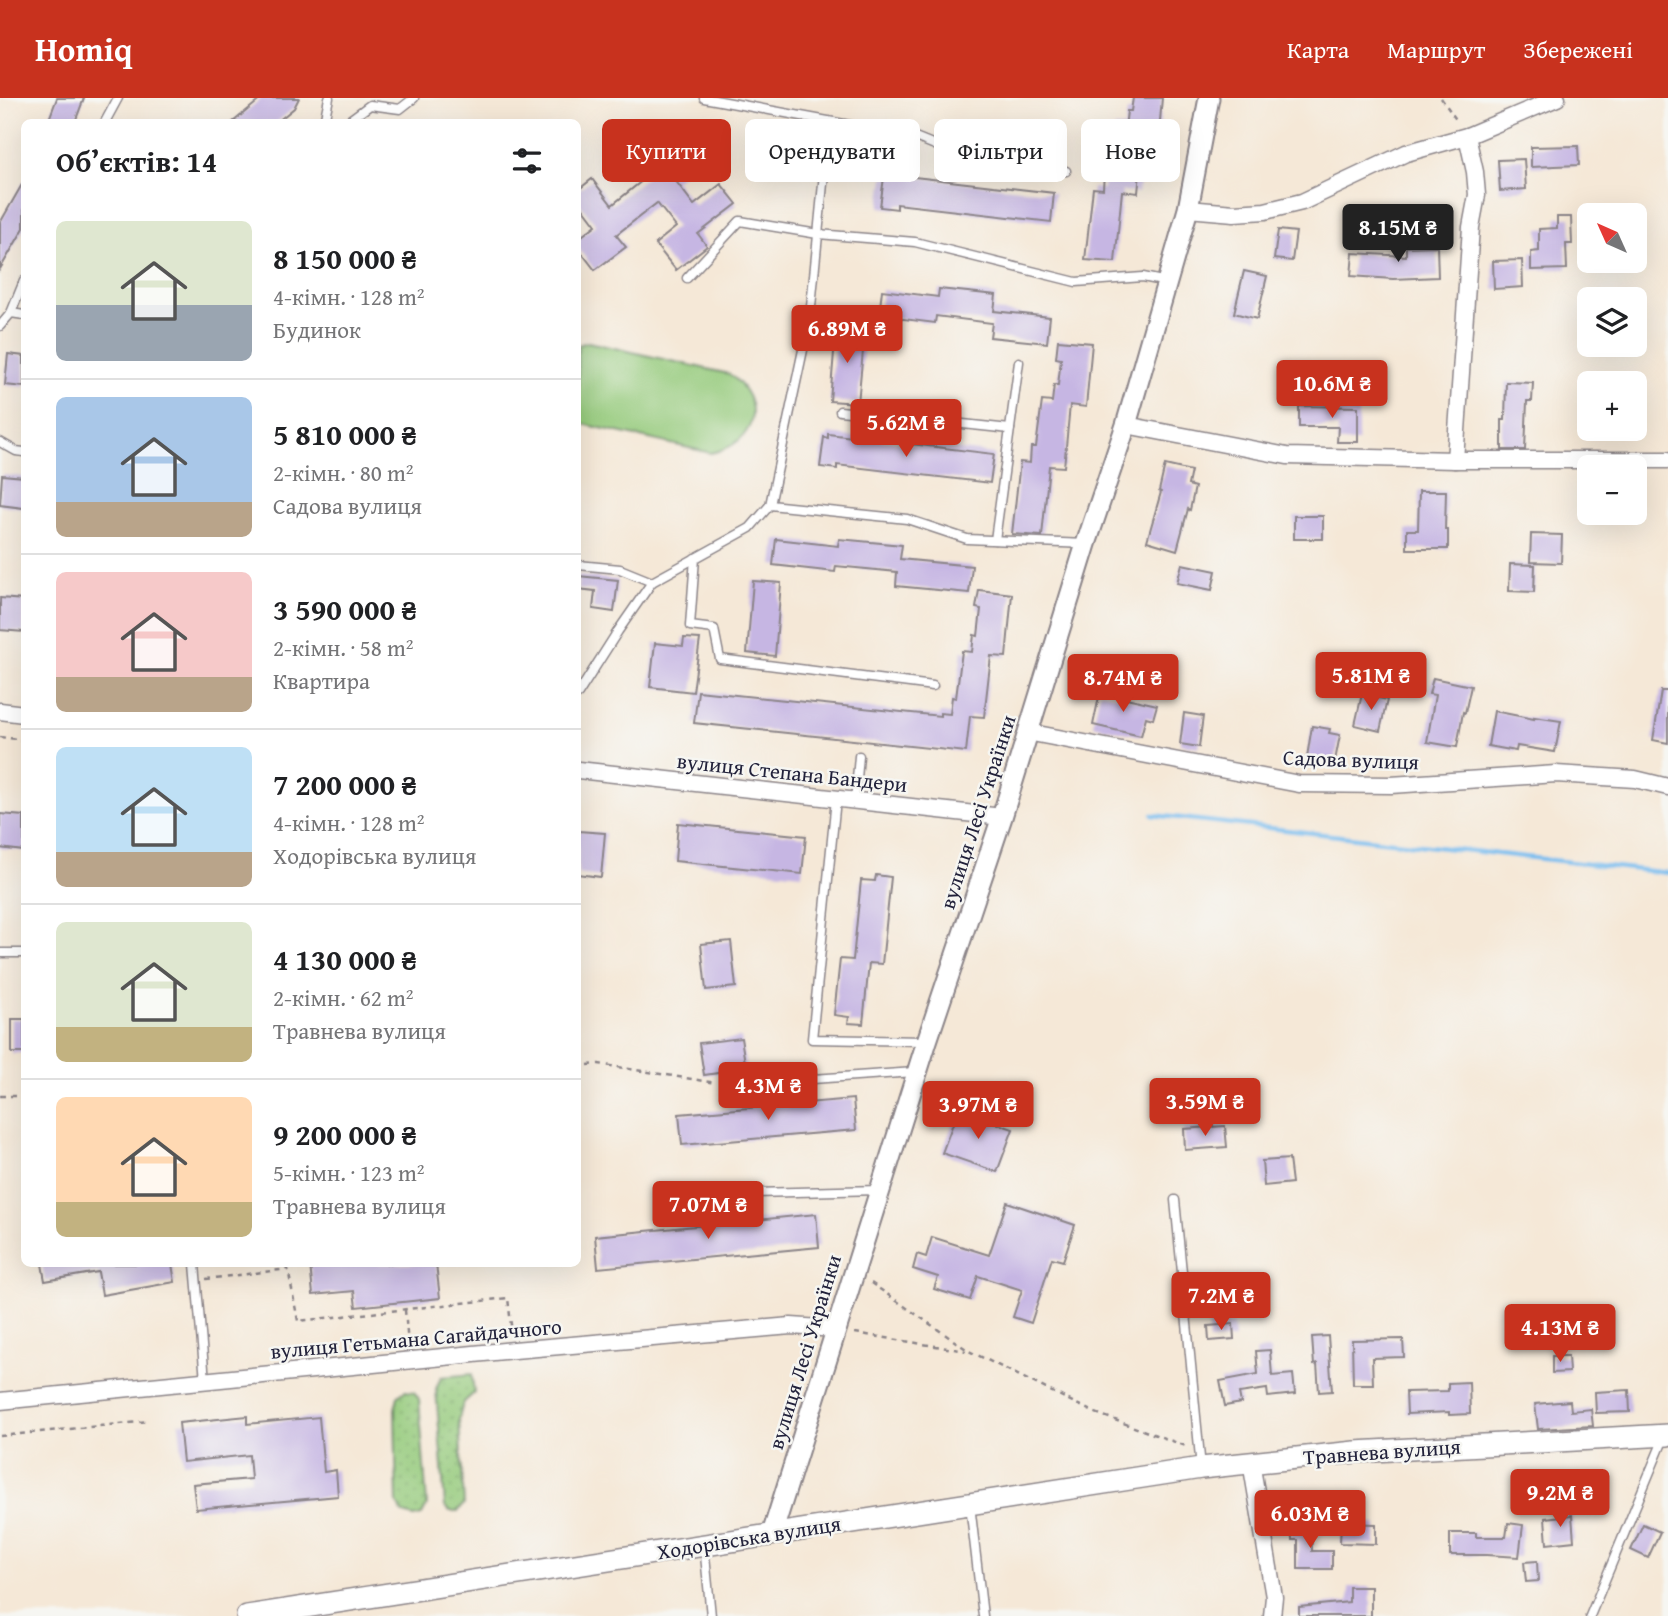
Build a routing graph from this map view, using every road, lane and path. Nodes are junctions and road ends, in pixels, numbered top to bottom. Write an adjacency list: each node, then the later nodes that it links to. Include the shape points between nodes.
1 (118, 98): 8 (lane)
2 (329, 98): 9 (lane)
3 (414, 98): 10 (lane, via 400,108 370,105)
4 (706, 98): 11 (lane)
5 (1209, 98): 14 (street, вулиця Лесі Українки)
6 (1441, 98): 12 (path)
7 (1557, 98): 12 (street)
8 (107, 119)
9 (325, 119)
10 (351, 119)
11 (818, 119)
12 (1467, 136): 14 (street, via 1406,153 1302,202 1234,213); 28 (street, via 1478,195 1471,227)
13 (823, 182): 15 (lane)
14 (1188, 209): 17 (street, вулиця Лесі Українки)
15 (818, 234): 16 (lane, via 740,221); 17 (lane, via 915,242 1076,282 1143,277); 30 (lane, via 810,317)
16 (687, 278)
17 (1167, 282): 24 (street, вулиця Лесі Українки)
18 (21, 288): 19 (lane)
19 (11, 313): 20 (lane); 21 (lane)
20 (21, 315)
21 (0, 326)
22 (1018, 362): 25 (lane)
23 (840, 411): 25 (lane)
24 (1132, 427): 28 (street, via 1287,456); 32 (street, вулиця Лесі Українки)
25 (1010, 429): 31 (lane)
26 (0, 442): 27 (lane)
27 (21, 452)
28 (1455, 460): 29 (street)
29 (1668, 460)
30 (770, 505): 31 (lane, via 907,519 967,538); 33 (lane, via 750,528)
31 (995, 540): 32 (lane)
32 (1086, 544): 40 (street, вулиця Лесі Українки)
33 (695, 558): 35 (lane); 36 (lane, via 690,626 713,629 720,659)
34 (581, 565): 35 (lane, via 620,569)
35 (652, 582): 37 (lane)
36 (933, 686)
37 (581, 689)
38 (0, 711): 39 (street)
39 (21, 714)
40 (1031, 733): 45 (street, Садова вулиця, via 1299,783 1391,785 1556,774 1635,779); 48 (street, вулиця Лесі Українки)
41 (0, 737): 42 (path)
42 (21, 740)
43 (859, 756): 47 (lane)
44 (581, 770): 46 (street, вулиця Степана Бандери)
45 (1668, 787)
46 (836, 799): 47 (street, вулиця Степана Бандери); 51 (lane, via 812,1039)
47 (855, 801): 48 (street, вулиця Степана Бандери)
48 (1002, 817): 51 (street, вулиця Лесі Українки)
49 (0, 953): 50 (lane)
50 (21, 953)
51 (928, 1041): 53 (street, вулиця Лесі Українки)
52 (581, 1066): 54 (path, via 600,1064)
53 (918, 1072): 54 (lane); 57 (street, вулиця Лесі Українки)
54 (726, 1085)
55 (0, 1096): 56 (path)
56 (21, 1096)
57 (880, 1190): 58 (lane); 61 (street, вулиця Лесі Українки)
58 (753, 1193)
59 (1175, 1200): 73 (lane)
60 (195, 1267): 62 (lane)
61 (854, 1271): 64 (street, вулиця Лесі Українки); 66 (path)
62 (196, 1281): 63 (path, via 288,1269 298,1321); 68 (lane)
63 (405, 1310): 65 (path, via 508,1298); 67 (path)
64 (836, 1329): 65 (street, вулиця Гетьмана Сагайдачного, via 792,1326); 66 (path); 76 (street, вулиця Лесі Українки)
65 (514, 1350): 67 (street, вулиця Гетьмана Сагайдачного)
66 (969, 1351): 73 (path)
67 (409, 1360): 68 (street, вулиця Гетьмана Сагайдачного)
68 (205, 1380): 69 (street, вулиця Гетьмана Сагайдачного)
69 (0, 1400)
70 (149, 1421): 72 (path)
71 (1667, 1435): 74 (main road, Травнева вулиця); 83 (lane)
72 (0, 1436)
73 (1200, 1459): 74 (main road, Ходорівська вулиця); 75 (main road, Ходорівська вулиця)
74 (1257, 1461): 82 (street, via 1274,1597)
75 (970, 1505): 76 (main road, Ходорівська вулиця); 81 (lane)
76 (772, 1534): 77 (main road, Ходорівська вулиця)
77 (704, 1545): 78 (main road, Ходорівська вулиця); 80 (lane)
78 (327, 1610): 79 (main road, Ходорівська вулиця)
79 (247, 1616)
80 (711, 1616)
81 (983, 1616)
82 (1272, 1616)
83 (1590, 1616)

